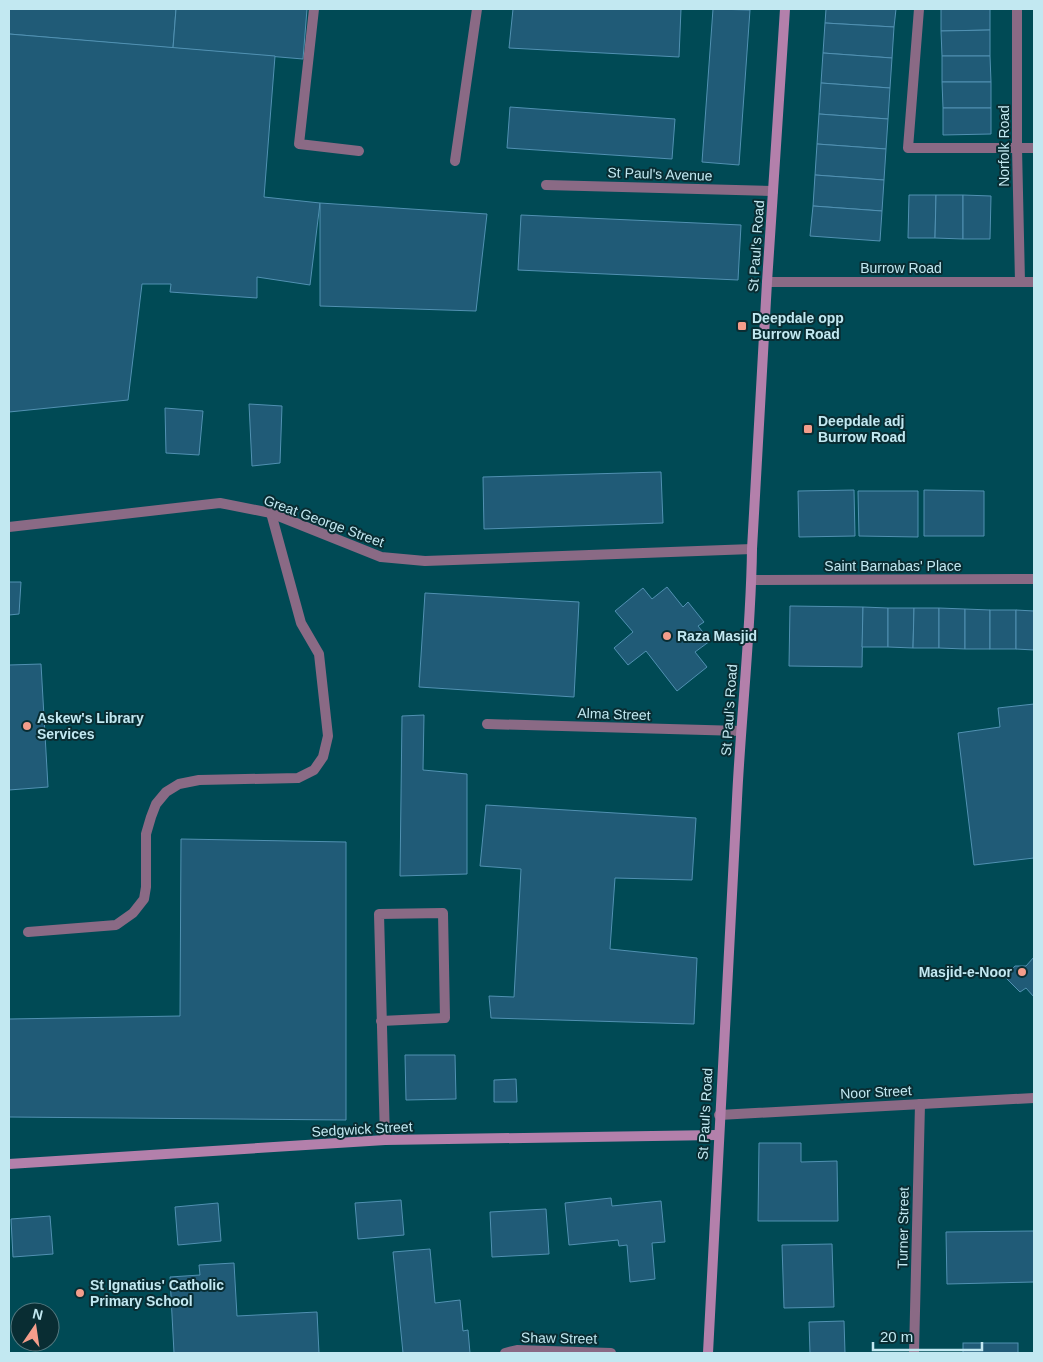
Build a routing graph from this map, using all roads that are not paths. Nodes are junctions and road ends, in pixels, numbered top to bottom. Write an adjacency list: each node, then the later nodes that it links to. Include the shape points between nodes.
1 (314, 9): 8 (street, via 299,144)
2 (477, 9): 9 (street)
3 (785, 9): 11 (street, St Paul's Road)
4 (919, 9): 6 (street, via 908,148)
5 (1017, 9): 6 (street, Norfolk Road)
6 (1017, 148): 7 (street); 13 (street, Norfolk Road)
7 (1034, 148)
8 (359, 151)
9 (455, 161)
10 (546, 185): 11 (street, St Paul's Avenue)
11 (773, 191): 12 (street, St Paul's Road)
12 (767, 282): 13 (street, Burrow Road); 17 (street, St Paul's Road)
13 (1020, 282): 14 (street, Burrow Road)
14 (1034, 282)
15 (271, 513): 16 (street, Great George Street, via 220,504); 17 (street, Great George Street, via 381,557 407,560); 22 (street, via 301,623 319,654 328,736 323,757 314,770 298,778 199,780 179,784 166,792 150,817 146,834 146,887 144,898 133,913 116,925)
16 (9, 527)
17 (752, 549): 19 (street, St Paul's Road)
18 (1034, 579): 19 (street, Saint Barnabas' Place)
19 (752, 580): 21 (street, St Paul's Road)
20 (487, 724): 21 (street, Alma Street)
21 (741, 731): 26 (street, St Paul's Road)
22 (28, 932)
23 (381, 1022): 23 (street, via 379,914 443,913 445,1018); 28 (street)
24 (1034, 1098): 25 (street, Noor Street)
25 (920, 1104): 26 (street, Noor Street); 33 (street, Turner Street)
26 (719, 1115): 27 (street, St Paul's Road)
27 (717, 1135): 28 (street, Sedgwick Street); 32 (street, St Paul's Road)
28 (385, 1140): 29 (street, Sedgwick Street)
29 (9, 1164)
30 (506, 1353): 31 (street, Shaw Street, via 517,1350)
31 (612, 1353)
32 (708, 1353)
33 (914, 1353)

